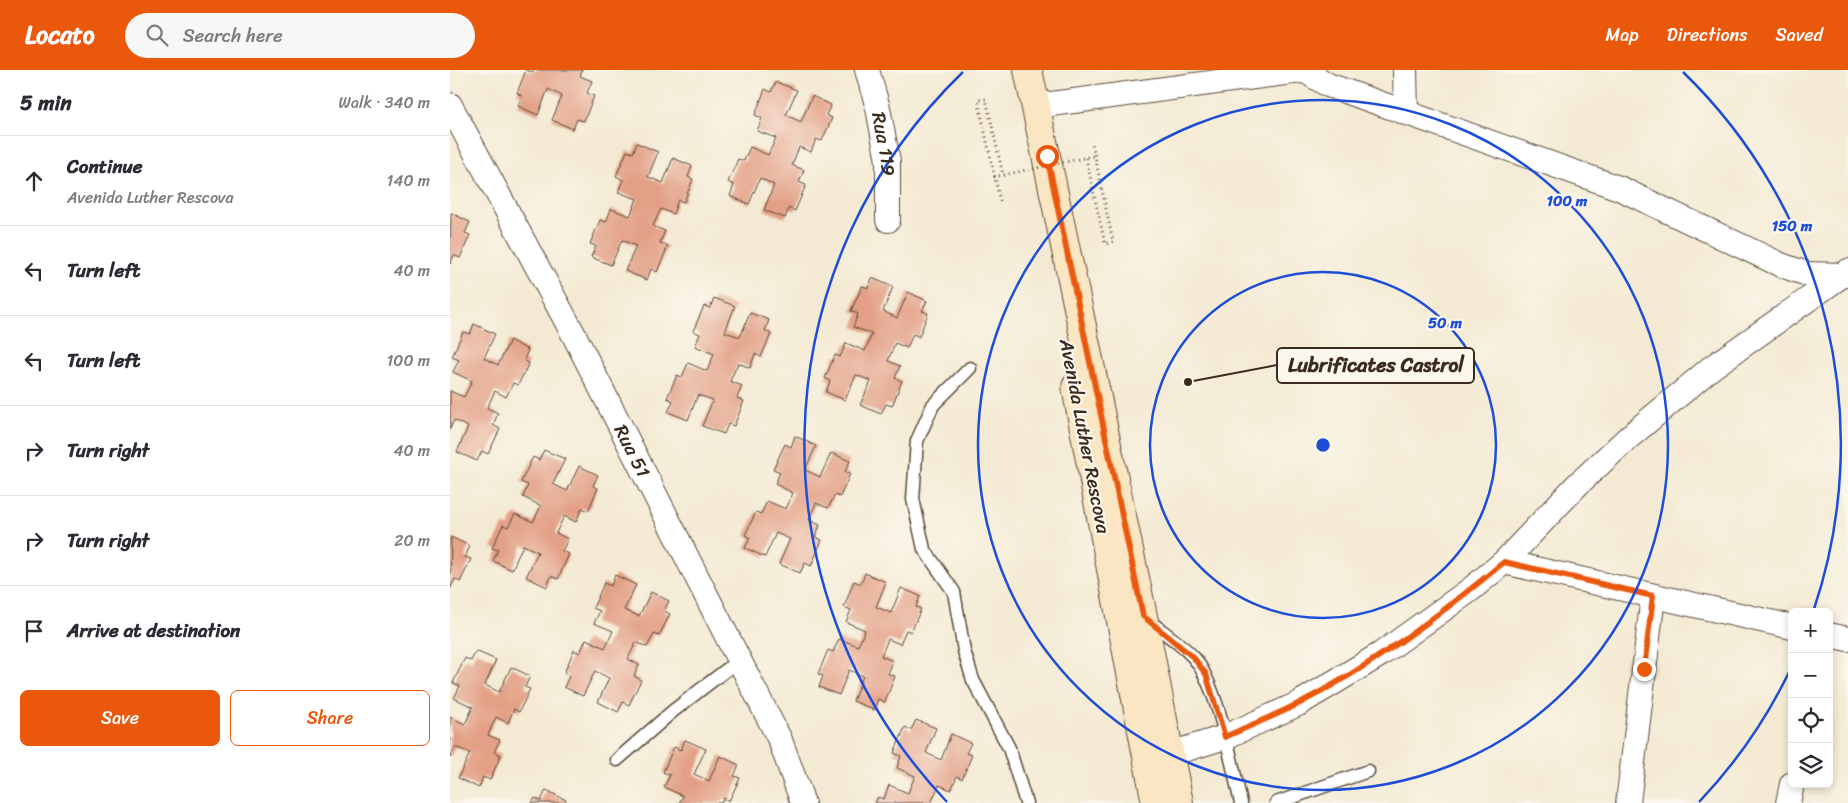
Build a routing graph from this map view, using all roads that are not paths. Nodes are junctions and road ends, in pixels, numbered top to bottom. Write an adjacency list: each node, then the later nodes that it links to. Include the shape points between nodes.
1 (867, 70): 9 (street, Rua 119, via 888,161)
2 (1013, 70): 26 (main road, Avenida Luther Rescova)
3 (1028, 70): 7 (main road, Avenida Luther Rescova)
4 (1306, 70): 7 (street); 8 (street, via 1328,85)
5 (1405, 70): 8 (street)
6 (450, 106): 18 (street, Rua 51, via 575,337)
7 (1036, 106): 14 (main road, Avenida Luther Rescova)
8 (1406, 113): 10 (street, via 1619,188 1781,266 1807,274)
9 (888, 220)
10 (1846, 274): 12 (street, via 1711,368 1629,437 1577,485)
11 (970, 368): 25 (lane, via 933,404 917,440 913,499 924,549 954,592 964,651 973,680 1009,748)
12 (1504, 562): 13 (street); 19 (street, via 1382,654 1298,704)
13 (1653, 596): 15 (street); 30 (street)
14 (1143, 616): 19 (lane, via 1193,657 1206,674); 20 (main road, Avenida Luther Rescova)
15 (1788, 626)
16 (1833, 636): 17 (street)
17 (1848, 639)
18 (739, 660): 21 (lane); 24 (street, Rua 51, via 780,740)
19 (1225, 737): 20 (street); 28 (lane)
20 (1170, 754): 27 (main road, Avenida Luther Rescova)
21 (617, 760)
22 (1368, 771): 29 (lane)
23 (1791, 788): 31 (street)
24 (803, 803)
25 (1026, 803)
26 (1156, 803)
27 (1179, 803)
28 (1240, 803)
29 (1276, 803)
30 (1628, 803)
31 (1788, 803)

